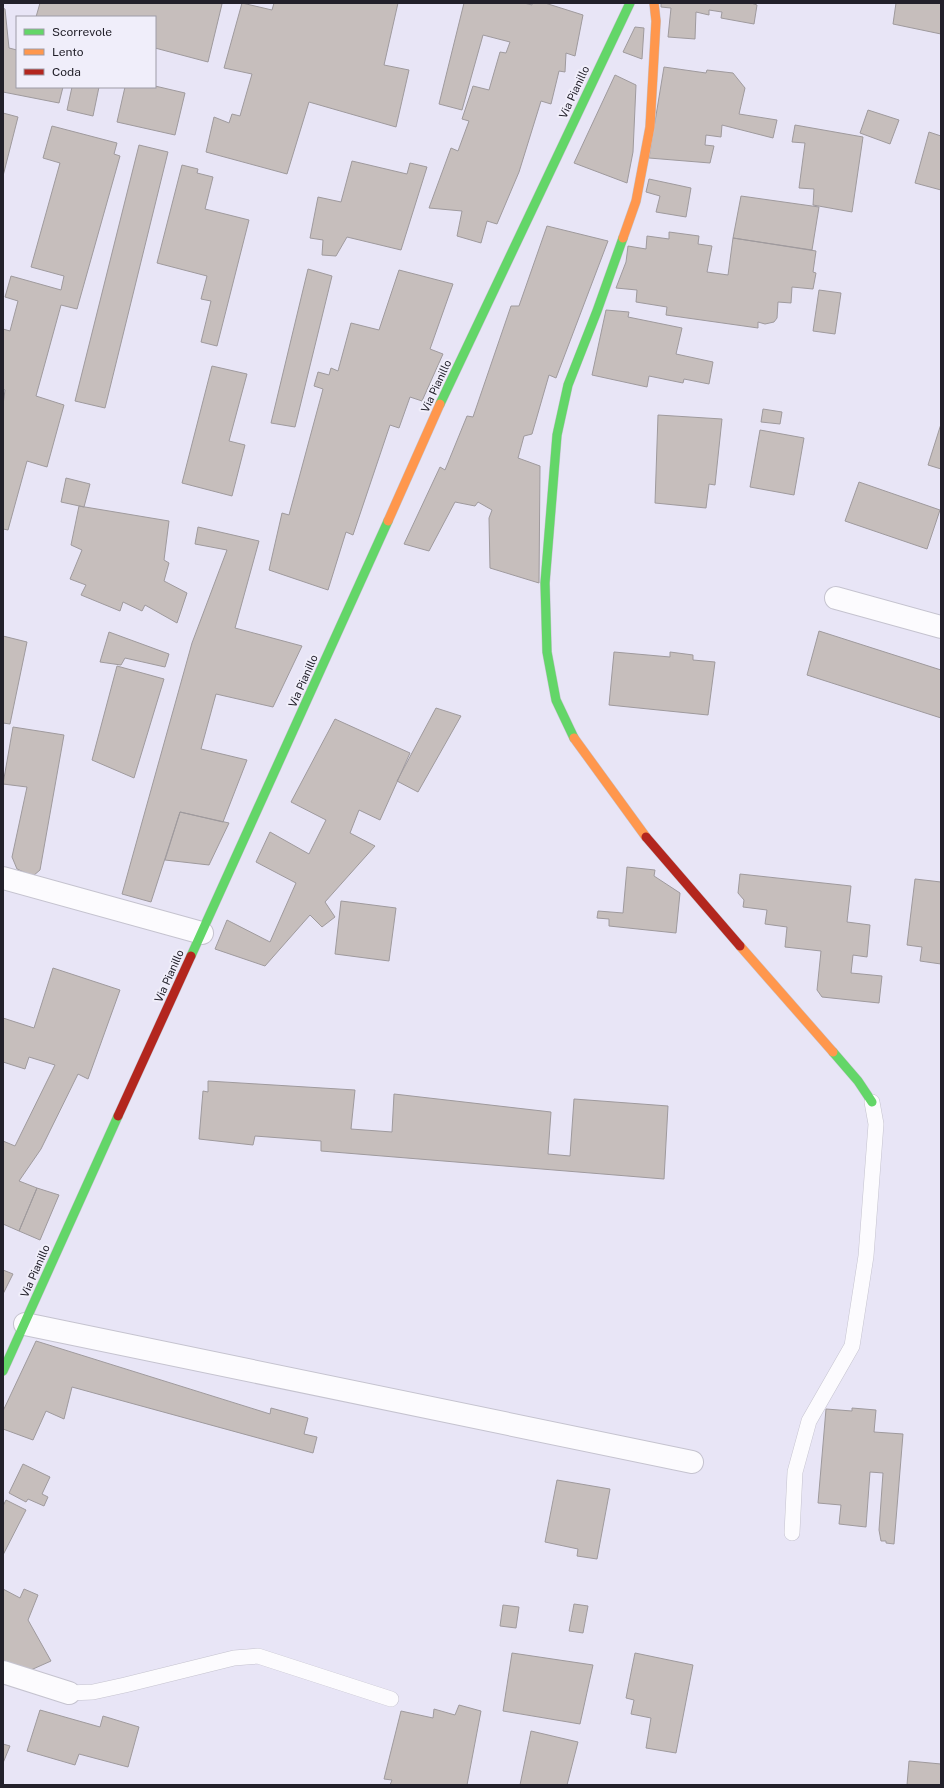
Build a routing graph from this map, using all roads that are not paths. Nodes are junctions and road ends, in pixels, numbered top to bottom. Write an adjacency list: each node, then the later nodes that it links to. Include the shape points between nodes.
1 (630, 3): 6 (street, Via Pianillo, via 454,374)
2 (654, 3): 7 (street, via 656,21 650,127 636,201 568,385 557,435 545,583 547,652 556,700 575,741 648,839 858,1081)
3 (836, 598): 4 (street)
4 (941, 627)
5 (3, 878): 6 (street)
6 (202, 933): 8 (street, Via Pianillo)
7 (872, 1102): 11 (lane, via 876,1124 867,1240 852,1346 809,1421 795,1472)
8 (25, 1324): 9 (street, Via Pianillo); 10 (street)
9 (3, 1371)
10 (692, 1462)
11 (792, 1533)
12 (3, 1672): 13 (street)
13 (69, 1693): 14 (lane, via 93,1692 234,1658 258,1656)
14 (391, 1699)

